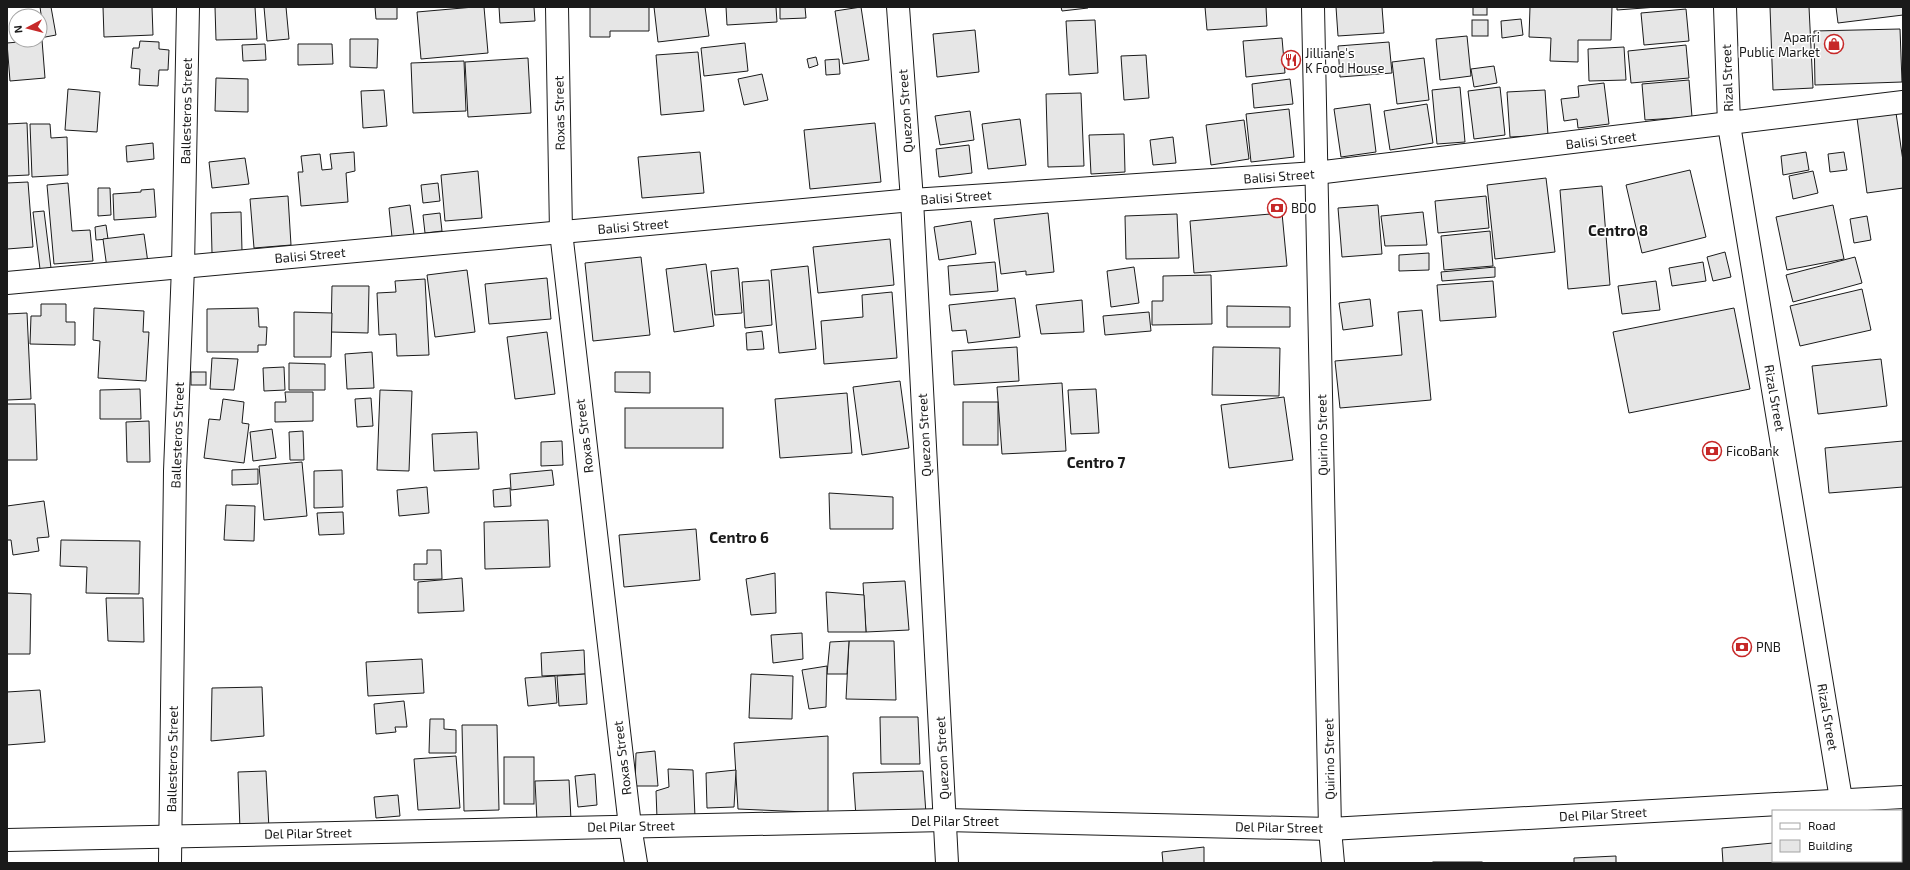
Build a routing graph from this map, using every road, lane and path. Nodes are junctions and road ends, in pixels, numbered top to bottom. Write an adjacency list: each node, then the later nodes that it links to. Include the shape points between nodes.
1 (188, 7): 11 (street, Ballesteros Street)
2 (557, 7): 10 (street, Roxas Street)
3 (898, 7): 9 (street, Quezon Street)
4 (1313, 7): 8 (street, Quirino Street)
5 (1725, 7): 7 (street, Rizal Street)
6 (1903, 102): 7 (street, Balisi Street)
7 (1729, 125): 8 (street, Balisi Street); 14 (street, Rizal Street)
8 (1316, 173): 9 (street, Balisi Street); 17 (street, Quirino Street)
9 (912, 200): 10 (street, Balisi Street); 15 (street, Quezon Street)
10 (561, 232): 11 (street, Balisi Street); 16 (street, Roxas Street)
11 (183, 267): 12 (street, Balisi Street); 18 (street, Ballesteros Street, via 175,471)
12 (7, 283)
13 (1903, 797): 14 (street, Del Pilar Street)
14 (1843, 806): 17 (street, Del Pilar Street)
15 (945, 820): 16 (street, Del Pilar Street); 17 (street, Del Pilar Street); 22 (street, Quezon Street)
16 (630, 826): 18 (street, Del Pilar Street); 21 (street, Roxas Street)
17 (1330, 829): 23 (street, Quirino Street)
18 (171, 836): 19 (street, Del Pilar Street); 20 (street, Ballesteros Street)
19 (7, 840)
20 (170, 863)
21 (636, 863)
22 (947, 863)
23 (1333, 863)

